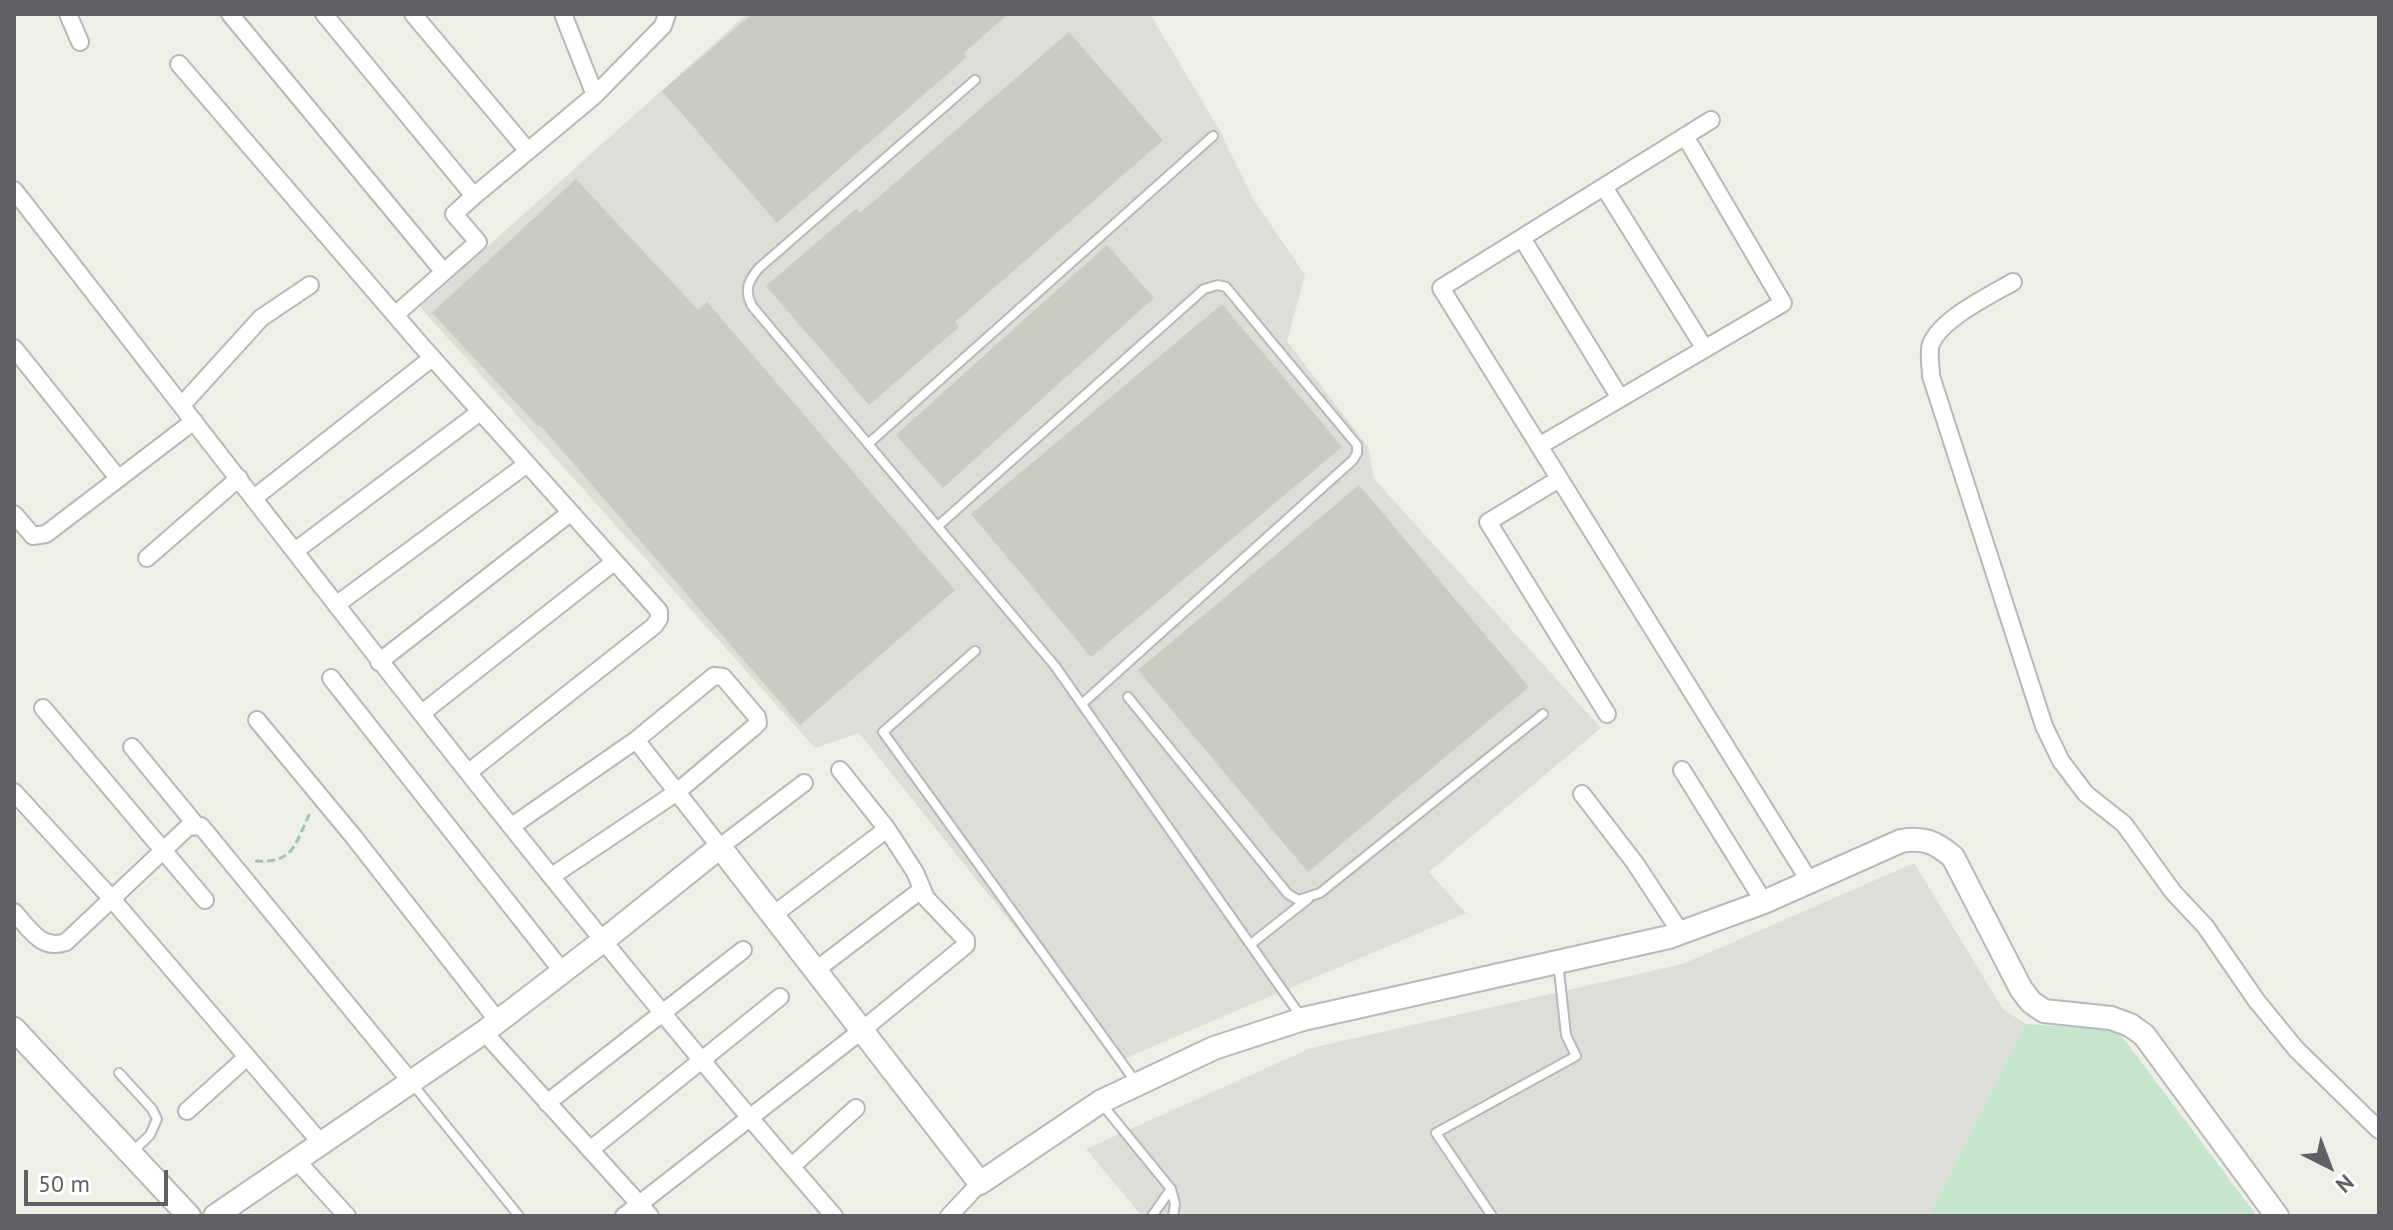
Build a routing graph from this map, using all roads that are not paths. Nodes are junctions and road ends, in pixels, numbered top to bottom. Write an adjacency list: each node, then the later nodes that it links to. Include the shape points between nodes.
1 (68, 14): 7 (street)
2 (230, 14): 19 (street)
3 (324, 14): 17 (street)
4 (413, 14): 14 (street)
5 (563, 14): 10 (street)
6 (667, 14): 10 (street, via 663,26)
7 (80, 42)
8 (179, 64): 22 (street)
9 (975, 80): 30 (lane, via 759,268 747,286 752,306)
10 (595, 95): 14 (street)
11 (1711, 120): 13 (street)
12 (1213, 136): 30 (lane)
13 (1685, 136): 15 (street); 24 (street, via 1783,303)
14 (528, 151): 17 (street)
15 (1604, 187): 18 (street); 24 (street)
16 (14, 190): 27 (street)
17 (474, 196): 19 (street, via 454,214 478,242)
18 (1522, 238): 26 (street); 31 (street, via 1441,288)
19 (443, 271): 22 (street)
20 (2013, 282): 100 (street, via 1945,327 1931,344 1931,376 2044,726 2086,794 2124,824 2296,1049)
21 (310, 285): 27 (street, via 261,318)
22 (395, 315): 25 (street)
23 (14, 348): 33 (street)
24 (1705, 349): 26 (street)
25 (432, 358): 28 (street); 36 (street)
26 (1620, 398): 31 (street)
27 (182, 405): 29 (street)
28 (480, 412): 32 (street); 40 (street)
29 (194, 421): 33 (street); 34 (street)
30 (868, 444): 39 (lane)
31 (1539, 446): 35 (street)
32 (527, 464): 37 (street); 43 (street)
33 (118, 478): 38 (street, via 46,534 33,536)
34 (239, 478): 36 (street); 41 (street)
35 (1559, 479): 52 (street, via 1488,522); 69 (street)
36 (254, 498): 40 (street)
37 (570, 513): 42 (street); 45 (street)
38 (14, 514)
39 (938, 526): 48 (lane); 48 (lane, via 1204,289 1218,285 1226,287 1357,445 1353,460)
40 (295, 551): 43 (street)
41 (147, 558)
42 (614, 562): 50 (street); 58 (street, via 659,611 659,619)
43 (336, 605): 45 (street)
44 (975, 651): 94 (lane, via 883,732)
45 (379, 662): 50 (street)
46 (331, 678): 83 (street)
47 (1128, 697): 72 (lane, via 1288,894)
48 (1083, 703): 79 (lane)
49 (43, 708): 67 (street)
50 (422, 713): 58 (street)
51 (1543, 714): 72 (lane)
52 (1607, 714)
53 (257, 720): 87 (street, via 353,836)
54 (636, 740): 61 (street); 61 (street, via 718,675 757,717 754,727); 64 (street)
55 (132, 747): 63 (street)
56 (840, 770): 65 (street)
57 (1682, 770): 74 (street)
58 (469, 772): 64 (street)
59 (804, 783): 66 (street)
60 (14, 792): 71 (street)
61 (677, 792): 66 (street); 68 (street)
62 (1582, 794): 77 (street)
63 (196, 825): 67 (street); 93 (street, via 231,860)
64 (512, 826): 68 (street)
65 (887, 829): 70 (street); 76 (street)
66 (720, 847): 76 (street); 78 (street)
67 (163, 850): 71 (street); 73 (street)
68 (552, 876): 78 (street)
69 (1810, 882): 74 (street); 120 (street, via 1901,841 1920,838 1938,844 1953,857 2031,1002 2044,1011 2111,1018 2144,1035)
70 (921, 890): 82 (street); 89 (street, via 966,945)
71 (111, 898): 75 (street, via 74,937 57,945 40,940); 90 (street)
72 (1309, 899): 79 (lane)
73 (205, 900)
74 (1764, 902): 77 (street)
75 (14, 912)
76 (773, 915): 82 (street)
77 (1681, 933): 81 (street)
78 (604, 940): 83 (street); 85 (street)
79 (1251, 944): 86 (lane)
80 (743, 950): 85 (street)
81 (1558, 961): 86 (street); 119 (lane, via 1566,1035 1576,1056 1436,1133)
82 (816, 970): 89 (street)
83 (562, 971): 87 (street)
84 (780, 997): 91 (street)
85 (663, 1011): 91 (street); 96 (street)
86 (1303, 1019): 94 (street, via 1214,1048)
87 (491, 1026): 93 (street); 96 (street)
88 (14, 1029): 103 (street)
89 (861, 1031): 99 (street); 106 (street)
90 (247, 1057): 98 (street); 101 (street)
91 (702, 1058): 99 (street); 102 (street)
92 (119, 1073): 103 (lane, via 157,1119)
93 (411, 1082): 101 (street); 113 (lane)
94 (1138, 1085): 95 (street)
95 (1100, 1102): 106 (street); 107 (lane)
96 (547, 1103): 102 (street)
97 (856, 1108): 105 (street)
98 (187, 1111)
99 (749, 1117): 105 (street); 108 (street)
100 (2379, 1130)
101 (321, 1143): 104 (street)
102 (590, 1150): 108 (street)
103 (131, 1154): 110 (street)
104 (296, 1160): 111 (street); 112 (street)
105 (792, 1166): 109 (street)
106 (980, 1183): 116 (street)
107 (1171, 1189): 117 (lane); 118 (lane)
108 (644, 1210): 114 (street)
109 (829, 1210): 115 (street)
110 (189, 1216)
111 (215, 1216)
112 (347, 1216)
113 (519, 1216)
114 (624, 1216)
115 (809, 1216)
116 (949, 1216)
117 (1152, 1216)
118 (1173, 1216)
119 (1492, 1216)
120 (2277, 1216)

